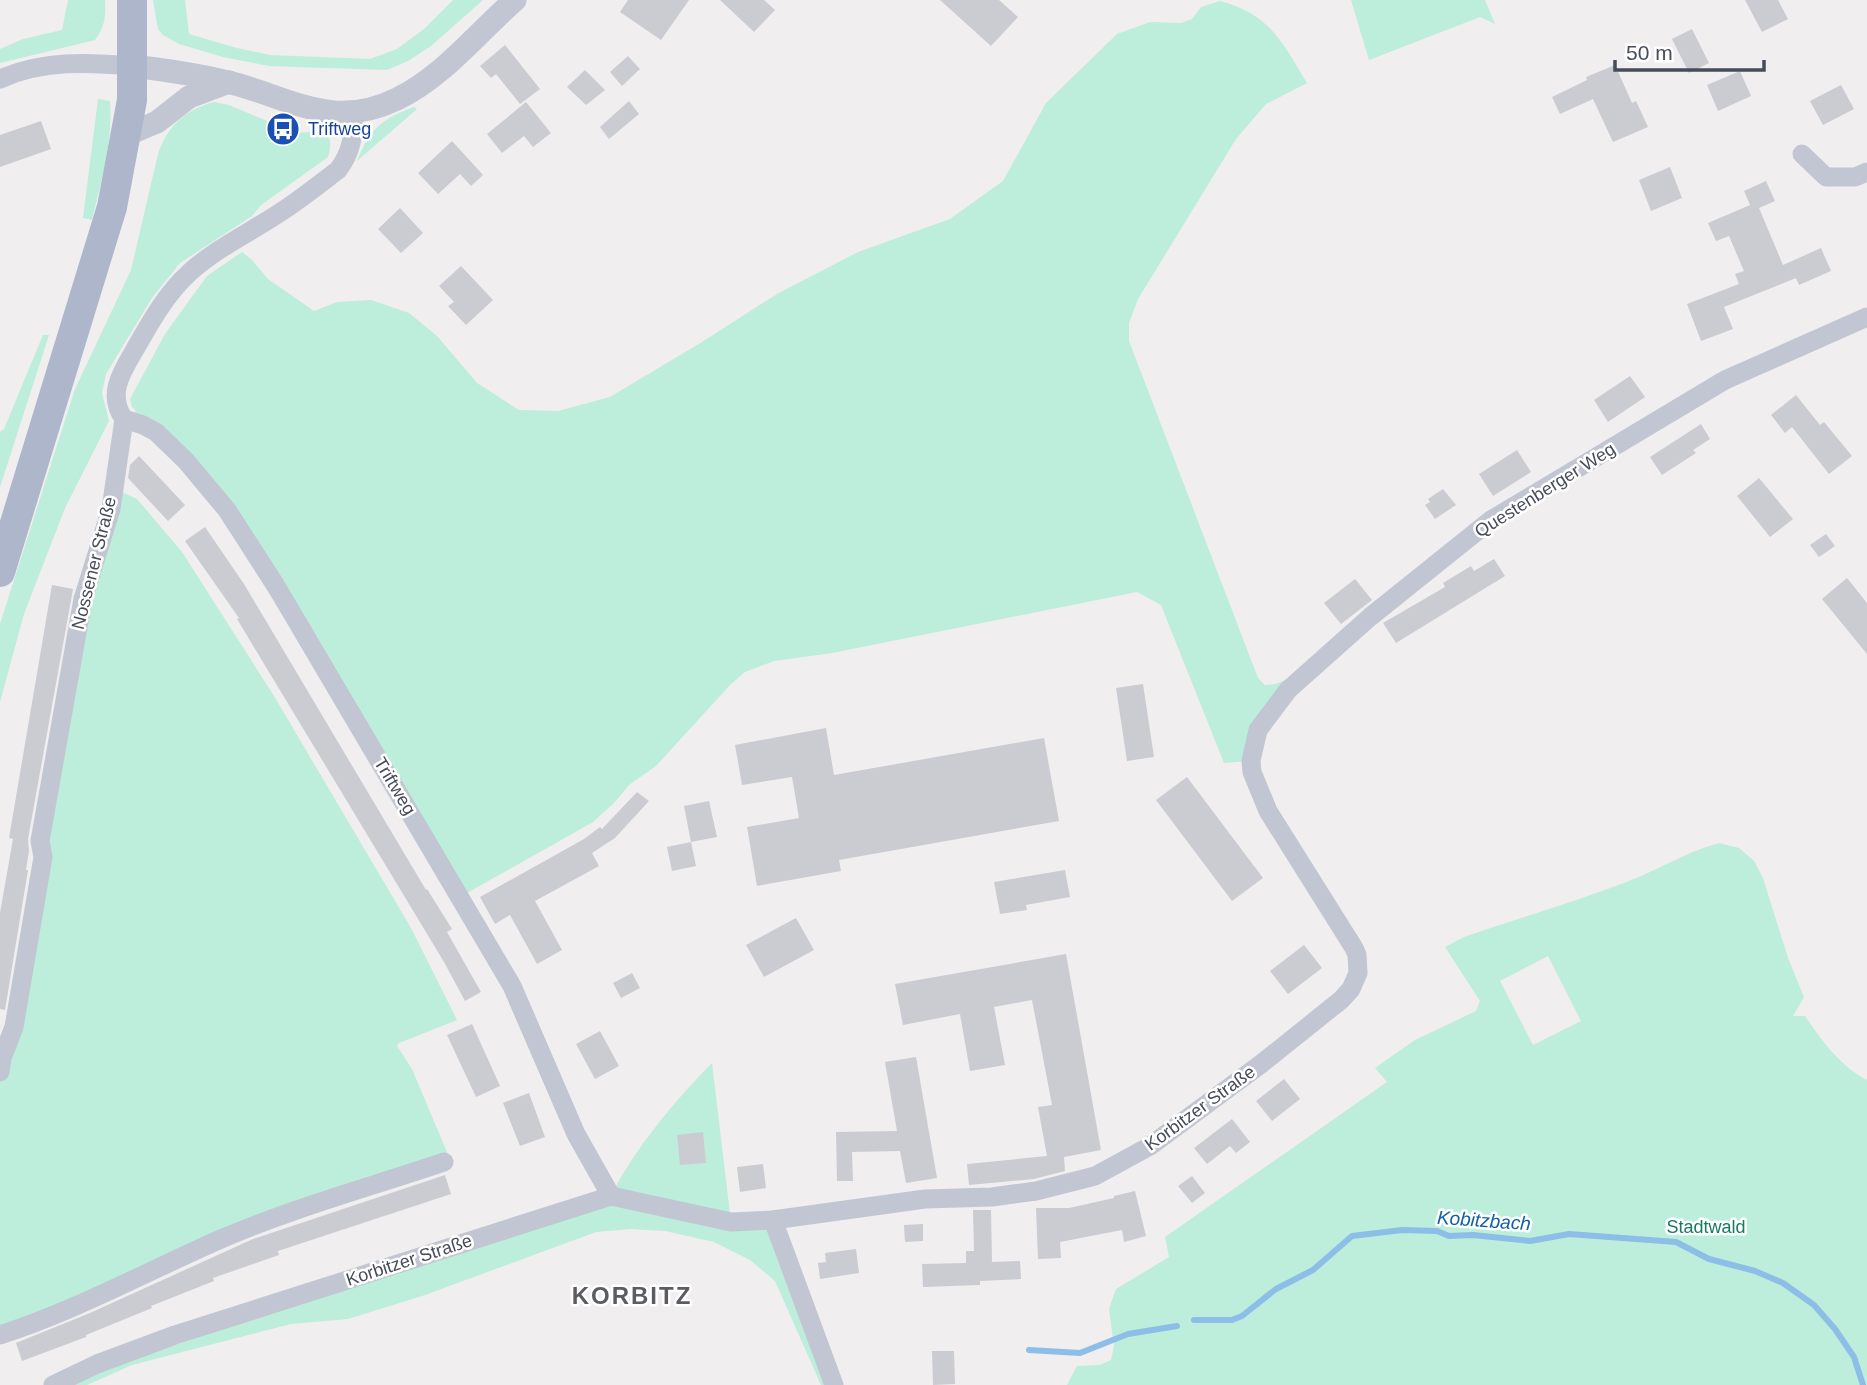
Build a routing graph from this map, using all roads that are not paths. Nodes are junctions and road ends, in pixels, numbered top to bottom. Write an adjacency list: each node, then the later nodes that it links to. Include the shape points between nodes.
1 (132, 0): 3 (main road)
2 (515, 0): 6 (street, via 425,82 397,100)
3 (133, 66): 4 (street, via 51,65); 5 (street); 7 (main road)
4 (0, 79)
5 (229, 82): 6 (street, via 323,112); 7 (street, via 189,97 157,122)
6 (353, 112): 11 (street, Nossener Straße, via 352,142 338,170 220,249 189,273 163,303 121,371 116,399)
7 (126, 135): 12 (main road, via 112,206)
8 (1802, 153): 9 (street, via 1826,177 1855,177)
9 (1867, 172)
10 (1867, 317): 13 (street, Questenberger Weg, via 1725,380 1491,520 1288,690 1258,730)
11 (124, 419): 14 (street, Nossener Straße, via 111,509 83,599 40,841 43,857 14,1027); 16 (street, Triftweg, via 156,432 186,461 227,510 276,586 512,986 576,1134)
12 (0, 572)
13 (1251, 761): 17 (street, Korbitzer Straße, via 1268,811 1357,956 1356,981 1341,1000 1160,1139 1095,1176 1036,1191 925,1199)
14 (0, 1072)
15 (444, 1162): 18 (street, via 244,1230)
16 (611, 1196): 17 (street, Korbitzer Straße, via 731,1222); 19 (street, Korbitzer Straße, via 175,1335)
17 (773, 1220): 20 (street)
18 (0, 1335)
19 (53, 1385)
20 (834, 1385)

